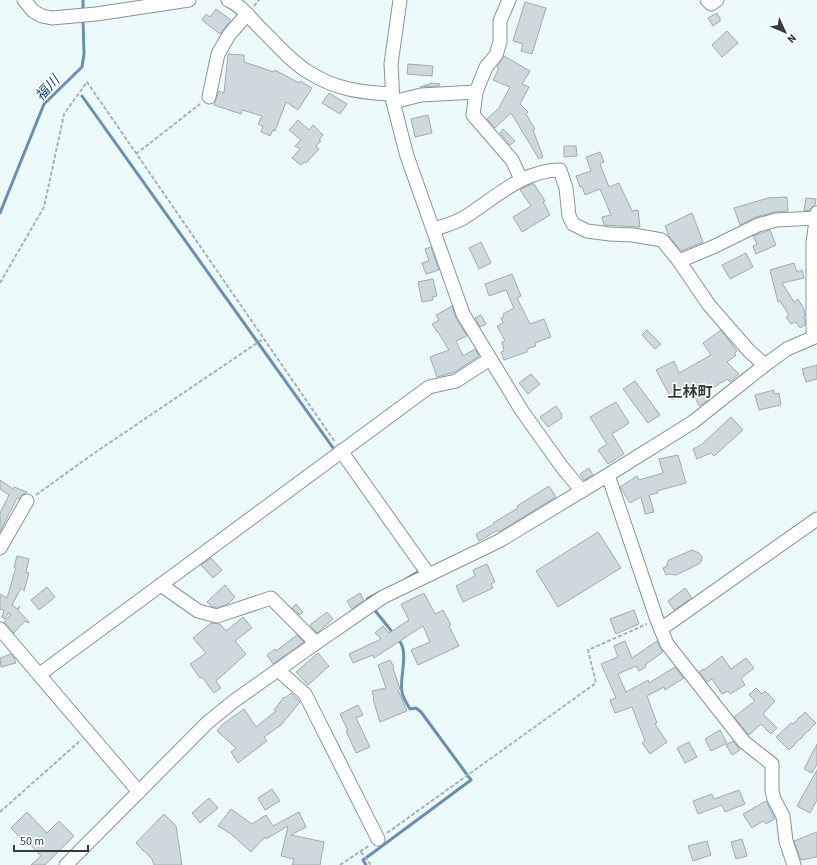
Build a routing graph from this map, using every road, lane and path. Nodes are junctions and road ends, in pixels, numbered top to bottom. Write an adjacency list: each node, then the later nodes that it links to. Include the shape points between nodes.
1 (24, 0): 2 (street, via 33,11 52,18)
2 (189, 0)
3 (228, 0): 8 (street)
4 (400, 0): 11 (street, via 391,64)
5 (509, 0): 9 (street, via 500,21 500,42 496,55 486,67)
6 (707, 0): 7 (street, via 712,4)
7 (717, 0)
8 (247, 14): 10 (street, via 229,35 218,54); 11 (street, via 309,73 356,91)
9 (476, 92): 11 (street); 13 (street, via 473,115 512,160)
10 (209, 97): 12 (path)
11 (392, 98): 15 (street, via 407,156)
12 (136, 154): 17 (path, via 87,82 64,114 44,207); 19 (path)
13 (521, 179): 15 (street, via 464,218); 16 (street, via 560,170 566,188 569,216 573,224 587,231 662,240)
14 (816, 216): 16 (street, via 776,220 758,225 713,248); 18 (street, via 812,243)
15 (434, 230): 20 (street, via 463,314)
16 (679, 261): 21 (street, via 709,305 749,351)
17 (0, 283)
18 (815, 336): 21 (street, via 787,349)
19 (263, 339): 22 (path); 25 (path)
20 (490, 359): 22 (street, via 456,381 429,387); 24 (street, via 522,411)
21 (765, 364): 23 (street, via 693,422)
22 (342, 451): 28 (street); 29 (street)
23 (608, 475): 24 (street); 30 (street)
24 (582, 491): 28 (street, via 499,541)
25 (26, 501): 27 (street)
26 (817, 519): 30 (street)
27 (0, 548)
28 (429, 575): 32 (street, via 383,597)
29 (161, 585): 32 (street, via 198,611 218,616 271,598); 34 (street)
30 (659, 624): 38 (path, via 588,650 596,683); 43 (street, via 667,644 744,742 772,764 772,791 783,816 786,841)
31 (0, 629): 34 (street)
32 (316, 642): 33 (street)
33 (278, 670): 36 (street, via 208,722); 38 (street, via 305,694)
34 (40, 674): 35 (street)
35 (89, 733): 36 (street); 37 (path)
36 (139, 792): 40 (street)
37 (0, 812)
38 (378, 839): 39 (path)
39 (361, 852): 41 (path); 42 (path)
40 (66, 865)
41 (340, 865)
42 (371, 865)
43 (794, 865)

